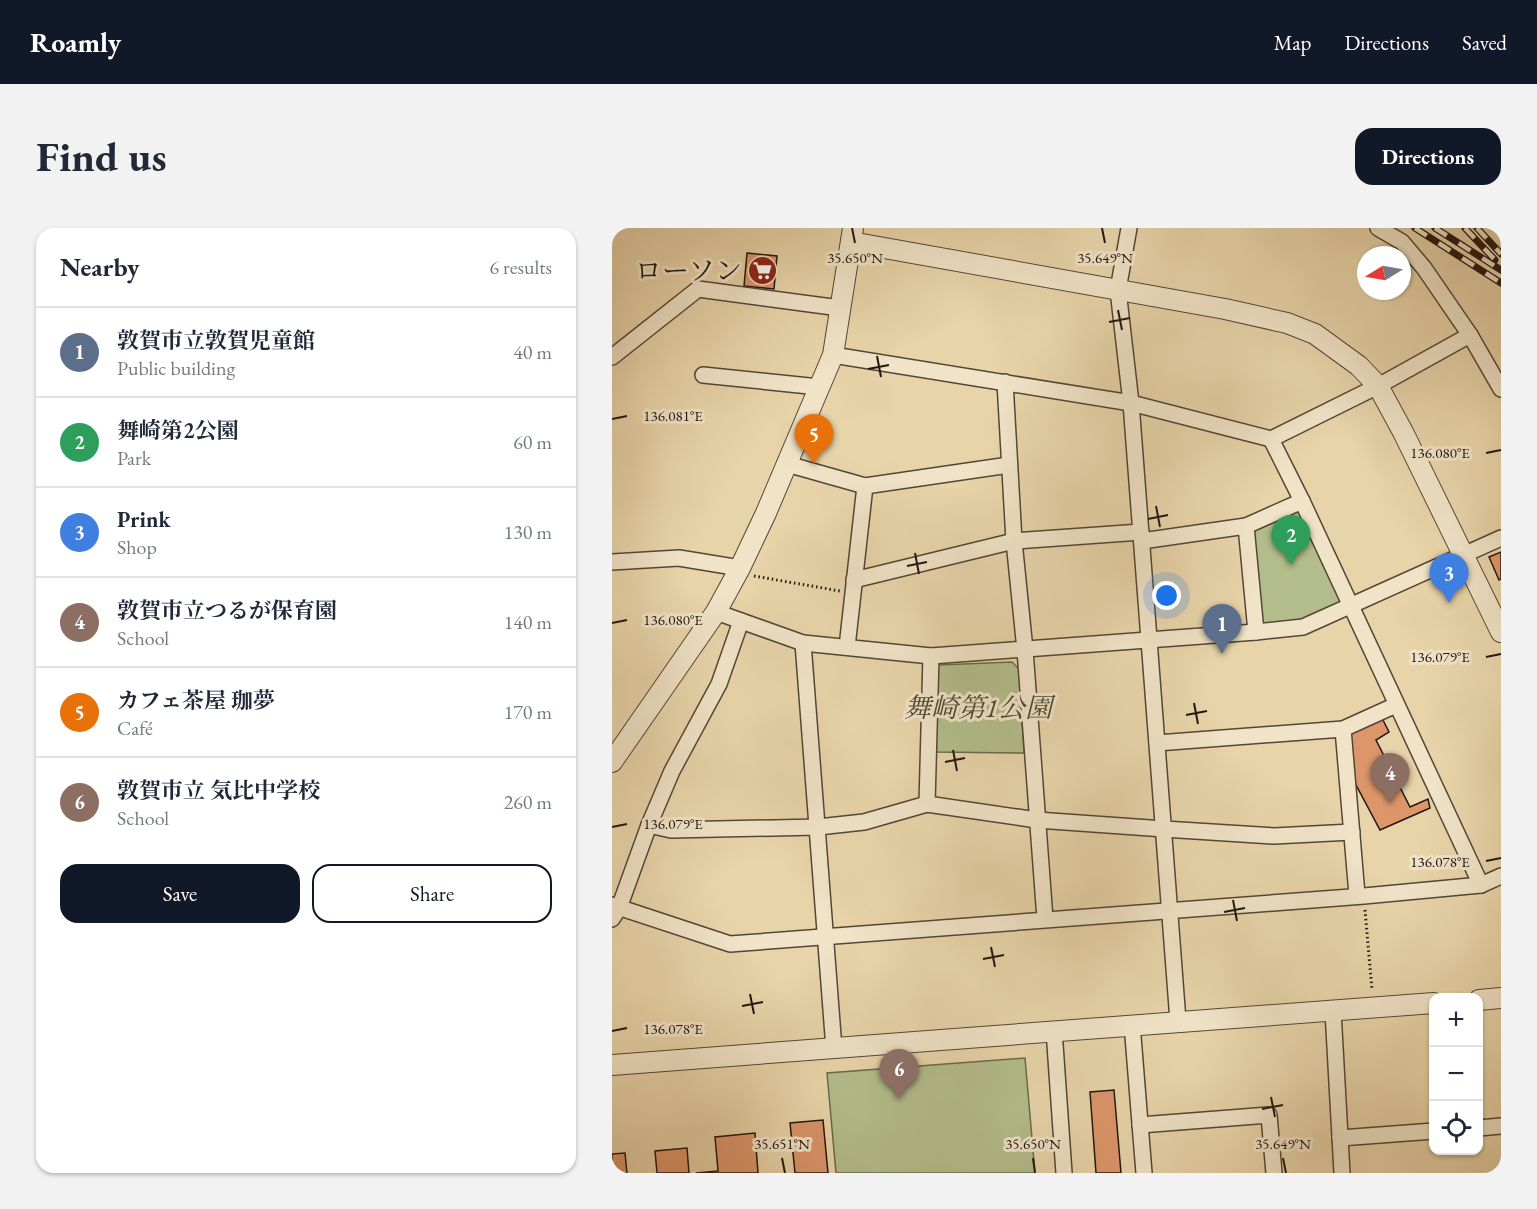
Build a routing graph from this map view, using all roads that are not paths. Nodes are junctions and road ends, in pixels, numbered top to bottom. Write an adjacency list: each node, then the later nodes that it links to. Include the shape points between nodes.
1 (1129, 228): 4 (street)
2 (1377, 228): 6 (street, via 1402,242 1417,259)
3 (852, 235): 4 (street); 5 (street)
4 (1118, 290): 11 (street, via 1287,323 1332,345); 14 (street)
5 (840, 308): 7 (street); 8 (street, via 699,290)
6 (1470, 335): 11 (street); 13 (street)
7 (833, 355): 10 (street); 12 (street)
8 (612, 357)
9 (703, 375): 12 (street)
10 (1005, 382): 14 (street); 17 (street)
11 (1378, 386): 15 (street); 24 (street)
12 (819, 387): 16 (street)
13 (1501, 389)
14 (1131, 403): 15 (street); 21 (street)
15 (1271, 439): 19 (street)
16 (788, 464): 18 (street); 26 (street)
17 (1009, 465): 18 (street); 23 (street)
18 (865, 486): 27 (street)
19 (1302, 501): 20 (street); 28 (street)
20 (1246, 526): 21 (street); 31 (street)
21 (1141, 537): 23 (street); 33 (street)
22 (1501, 538): 24 (street)
23 (1014, 541): 27 (street); 36 (street)
24 (1464, 554): 28 (street); 32 (street)
25 (612, 562): 26 (street, via 679,558)
26 (740, 568): 29 (street)
27 (854, 587): 35 (street)
28 (1350, 606): 31 (street, via 1303,627); 38 (street)
29 (716, 612): 30 (street); 41 (street)
30 (741, 621): 34 (street); 44 (street, via 719,684 672,771)
31 (1256, 632): 33 (street)
32 (1501, 632)
33 (1149, 640): 36 (street); 40 (street)
34 (803, 643): 35 (street); 45 (street)
35 (847, 647): 37 (street)
36 (1025, 650): 37 (street); 43 (street)
37 (931, 656): 42 (street)
38 (1396, 705): 39 (street); 49 (street)
39 (1343, 729): 40 (street); 47 (street)
40 (1157, 743): 46 (street)
41 (612, 762)
42 (927, 804): 43 (street); 45 (street, via 864,822)
43 (1037, 820): 46 (street); 53 (street)
44 (649, 825): 45 (street, via 670,830); 52 (street)
45 (818, 826): 54 (street)
46 (1164, 829): 47 (street, via 1274,836); 51 (street)
47 (1352, 832): 50 (street)
48 (1501, 876): 49 (street)
49 (1481, 885): 50 (street)
50 (1361, 896): 51 (street)
51 (1170, 910): 53 (street); 59 (street)
52 (614, 911): 54 (street, via 730,944)
53 (1045, 919): 54 (street)
54 (826, 935): 62 (street)
55 (1501, 998): 56 (street)
56 (1483, 1000)
57 (1429, 1003): 58 (street)
58 (1333, 1011): 59 (street); 68 (street)
59 (1178, 1021): 60 (street)
60 (1132, 1024): 61 (street); 64 (street)
61 (1054, 1030): 62 (street); 69 (street)
62 (834, 1049): 63 (street)
63 (612, 1065)
64 (1140, 1125): 70 (street); 71 (street, via 1269,1115)
65 (1501, 1126): 66 (street)
66 (1483, 1128)
67 (1429, 1131): 68 (street)
68 (1340, 1138): 72 (street)
69 (1064, 1173)
70 (1144, 1173)
71 (1274, 1173)
72 (1342, 1173)

